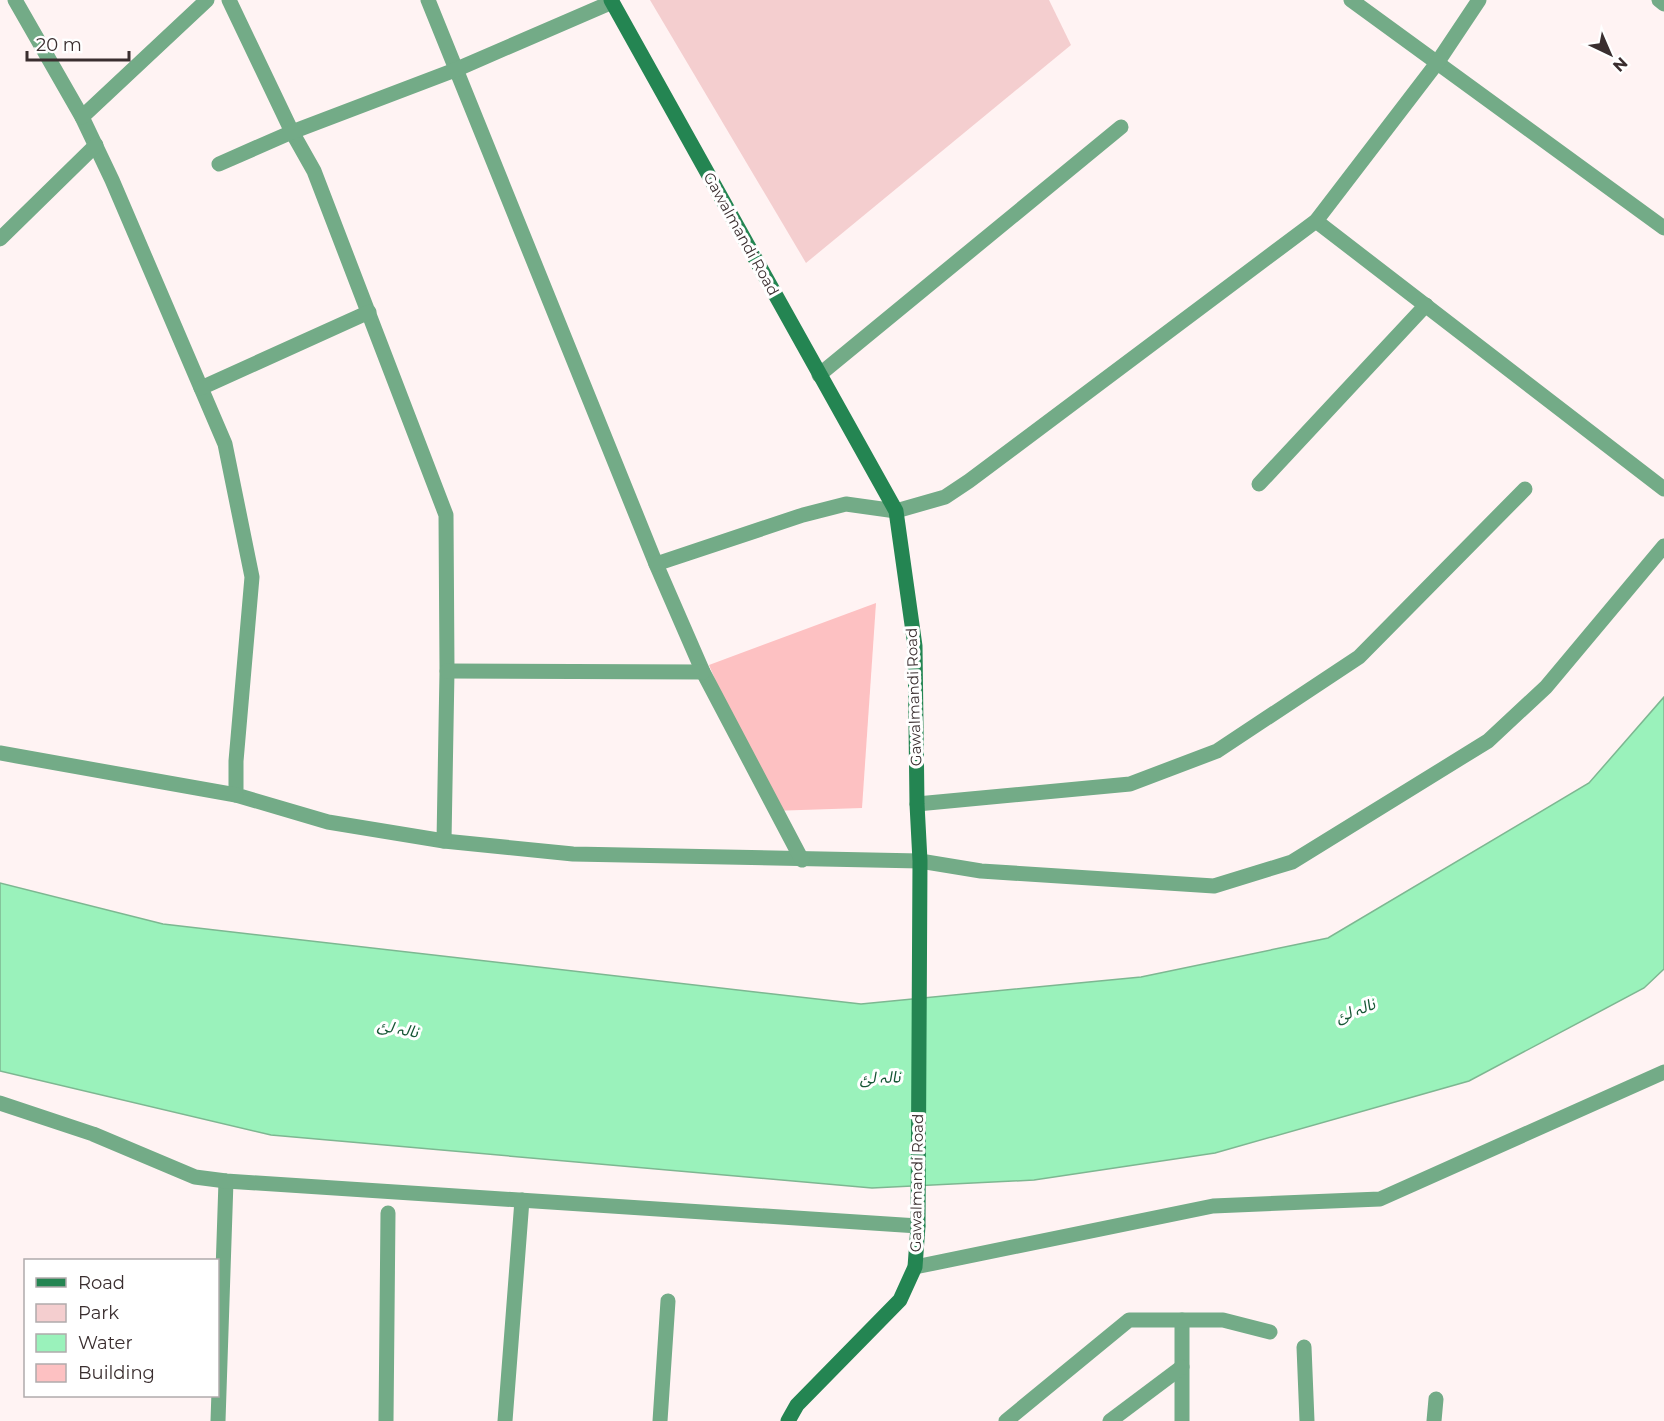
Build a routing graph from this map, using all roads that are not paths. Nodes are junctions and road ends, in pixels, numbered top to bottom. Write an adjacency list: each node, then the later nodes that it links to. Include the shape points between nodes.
1 (15, 0): 12 (street)
2 (207, 0): 12 (street)
3 (229, 0): 14 (street)
4 (428, 0): 11 (street)
5 (1351, 0): 10 (street)
6 (1479, 0): 10 (street)
7 (1659, 0): 9 (street)
8 (611, 1): 11 (street); 22 (street, Gawalmandi Road)
9 (1664, 4)
10 (1437, 63): 17 (street); 18 (street)
11 (455, 70): 14 (street); 29 (street)
12 (82, 117): 15 (street)
13 (1121, 127): 22 (street)
14 (292, 132): 16 (street); 21 (street, via 314,171)
15 (96, 145): 19 (street); 23 (street)
16 (219, 164)
17 (1316, 221): 20 (street); 27 (street, via 969,481 945,497)
18 (1664, 228)
19 (0, 239)
20 (1425, 305): 24 (street); 26 (street)
21 (369, 312): 23 (street); 30 (street, via 446,515)
22 (819, 375): 27 (street, Gawalmandi Road)
23 (201, 388): 33 (street, via 225,444 252,577)
24 (1259, 484)
25 (1525, 489): 34 (street, via 1359,657 1217,751 1130,784)
26 (1664, 489)
27 (896, 511): 29 (street, via 846,504); 34 (street, Gawalmandi Road, via 915,646)
28 (1664, 546): 37 (street, via 1546,687 1488,741 1292,862 1214,886 981,871)
29 (656, 564): 31 (street)
30 (447, 671): 31 (street); 35 (street)
31 (703, 672): 36 (street)
32 (0, 753): 33 (street)
33 (236, 795): 35 (street, via 328,822)
34 (917, 804): 37 (street, Gawalmandi Road)
35 (444, 841): 36 (street, via 573,854)
36 (802, 860): 37 (street)
37 (920, 861): 43 (street, Gawalmandi Road)
38 (1664, 1072): 44 (street, via 1380,1199 1213,1206)
39 (0, 1103): 40 (street, via 93,1134 195,1178)
40 (226, 1181): 41 (street); 50 (street)
41 (522, 1200): 43 (street); 55 (street)
42 (388, 1213): 54 (street)
43 (918, 1226): 44 (street, Gawalmandi Road)
44 (915, 1267): 57 (street, Gawalmandi Road, via 900,1300 797,1405)
45 (668, 1300): 56 (street)
46 (1182, 1320): 47 (street, via 1223,1320); 49 (street); 58 (street, via 1129,1320)
47 (1270, 1332)
48 (1304, 1347): 61 (street)
49 (1182, 1367): 59 (street); 60 (street)
50 (219, 1391)
51 (219, 1397): 53 (street)
52 (1436, 1399): 62 (street)
53 (218, 1421)
54 (386, 1421)
55 (505, 1421)
56 (660, 1421)
57 (788, 1421)
58 (1006, 1421)
59 (1110, 1421)
60 (1182, 1421)
61 (1307, 1421)
62 (1434, 1421)

